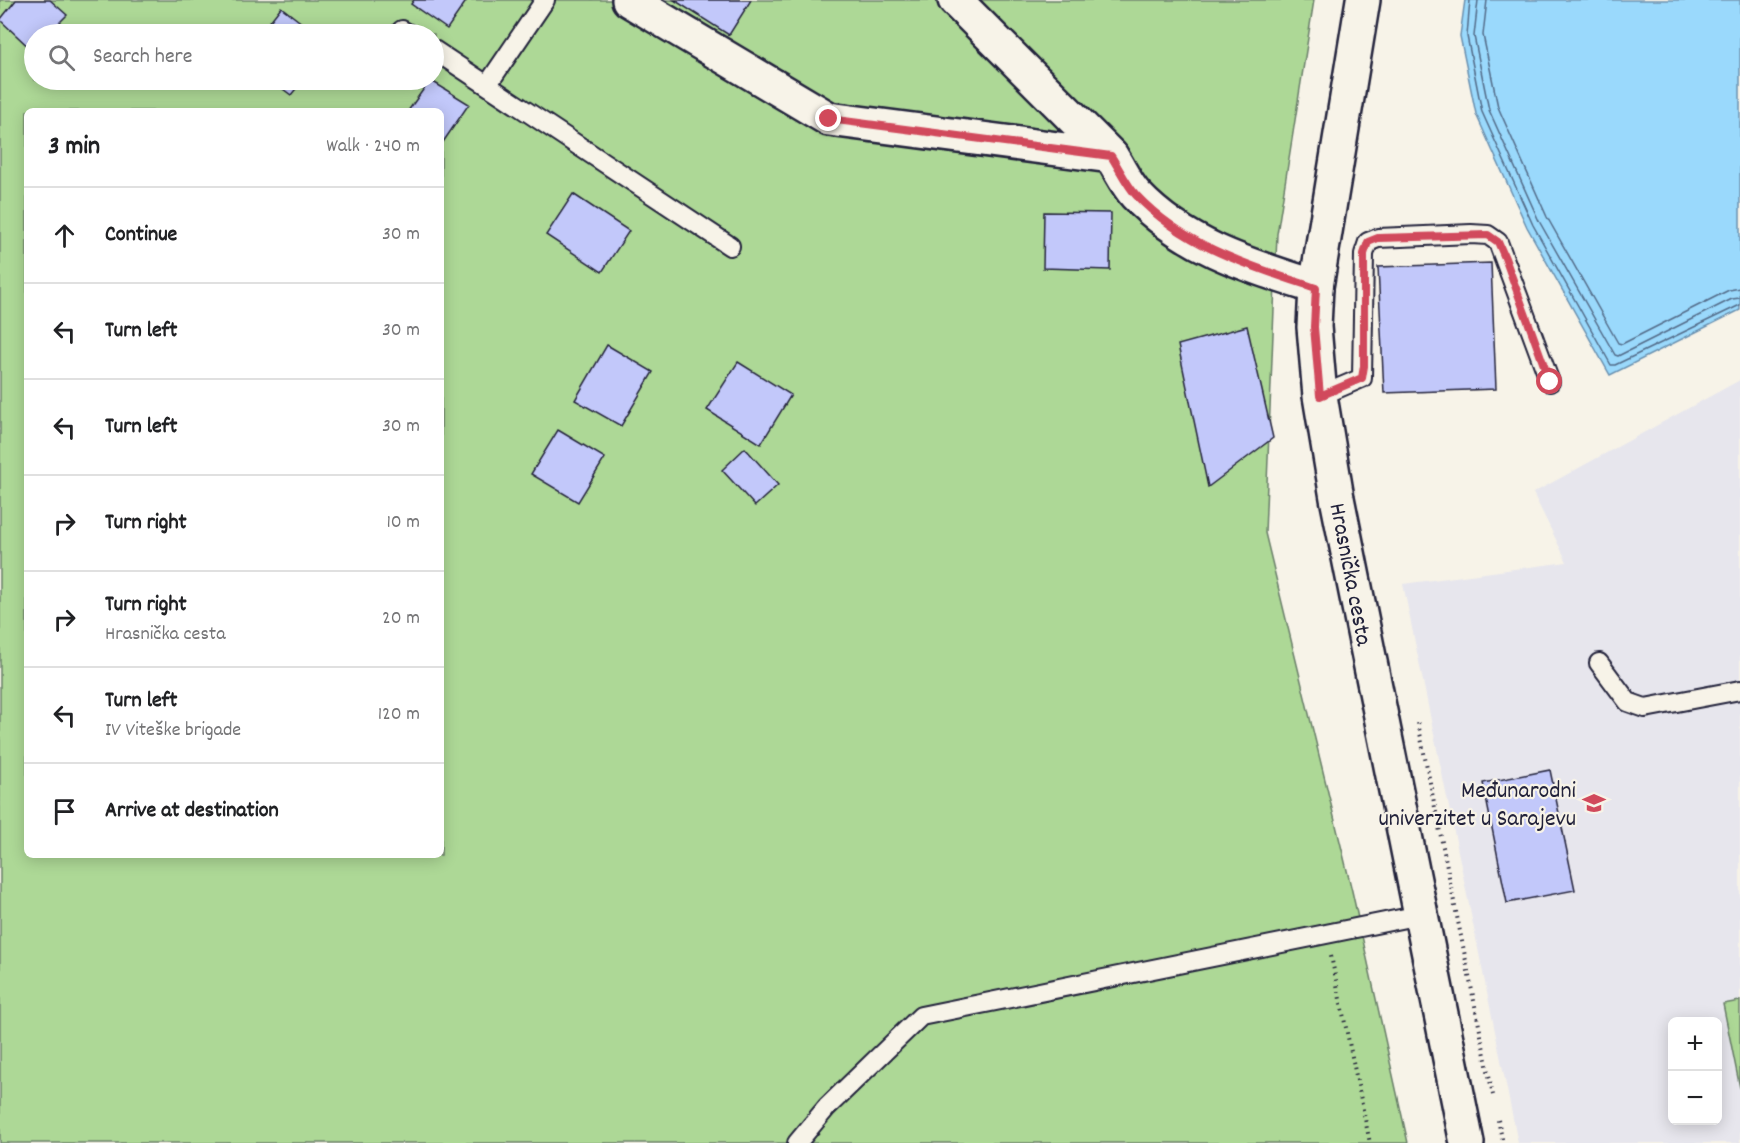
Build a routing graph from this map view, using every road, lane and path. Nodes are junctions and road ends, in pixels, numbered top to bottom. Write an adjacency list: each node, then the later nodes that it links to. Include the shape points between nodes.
1 (544, 0): 6 (lane)
2 (629, 0): 7 (street, via 829,119)
3 (955, 0): 7 (street)
4 (1363, 0): 9 (street, Hrasnička cesta)
5 (444, 56): 6 (lane)
6 (488, 84): 8 (lane)
7 (1111, 156): 9 (street, via 1134,193 1172,228 1231,260)
8 (730, 246)
9 (1316, 288): 11 (street, Hrasnička cesta, via 1314,327)
10 (1550, 382): 11 (lane, via 1498,242 1488,235 1471,234 1378,238 1368,242 1364,254 1362,378)
11 (1320, 396): 15 (street, Hrasnička cesta)
12 (1599, 663): 13 (lane, via 1628,702 1645,708)
13 (1740, 690)
14 (1417, 720): 17 (path)
15 (1420, 915): 16 (lane); 21 (street, Hrasnička cesta)
16 (1327, 935): 19 (lane, via 921,1016 827,1107); 20 (path)
17 (1495, 1106)
18 (1497, 1115): 22 (path)
19 (797, 1143)
20 (1370, 1143)
21 (1467, 1143)
22 (1503, 1143)

